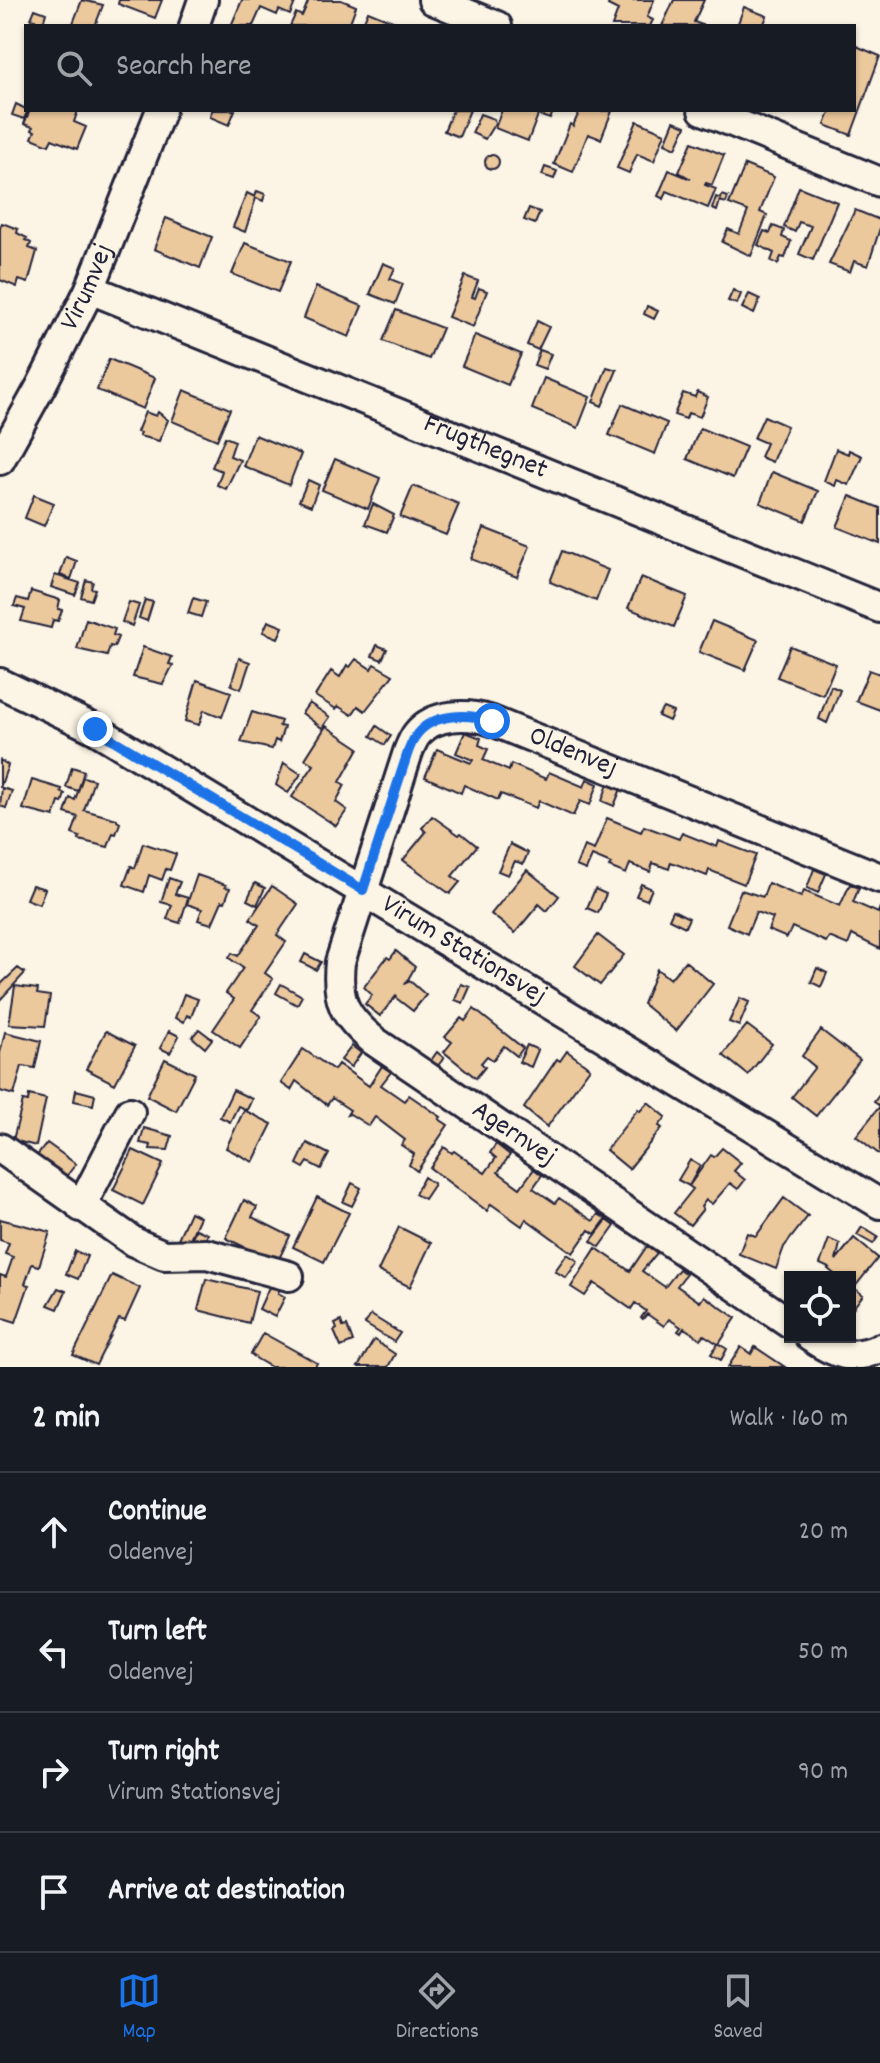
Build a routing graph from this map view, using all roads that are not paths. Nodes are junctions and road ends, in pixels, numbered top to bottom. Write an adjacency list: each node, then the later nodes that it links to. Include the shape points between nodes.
1 (203, 0): 3 (street)
2 (433, 0): 4 (street)
3 (195, 24)
4 (492, 24)
5 (160, 112): 8 (street, Virumvej)
6 (708, 112): 7 (street)
7 (880, 182)
8 (90, 289): 9 (street, Virumvej); 10 (street, Frugthegnet)
9 (0, 460)
10 (880, 608)
11 (0, 683): 13 (street, Virum Stationsvej, via 95,729)
12 (880, 878): 13 (street, Oldenvej, via 492,721 456,716 417,733)
13 (363, 890): 16 (street, Virum Stationsvej); 19 (street, Agernvej, via 337,986 345,1013 359,1028)
14 (130, 1112): 17 (street)
15 (0, 1148): 17 (street)
16 (880, 1204)
17 (81, 1207): 18 (street, via 164,1255 207,1254)
18 (289, 1276)
19 (784, 1319)
20 (819, 1343): 21 (street, via 849,1356)
21 (880, 1348)

